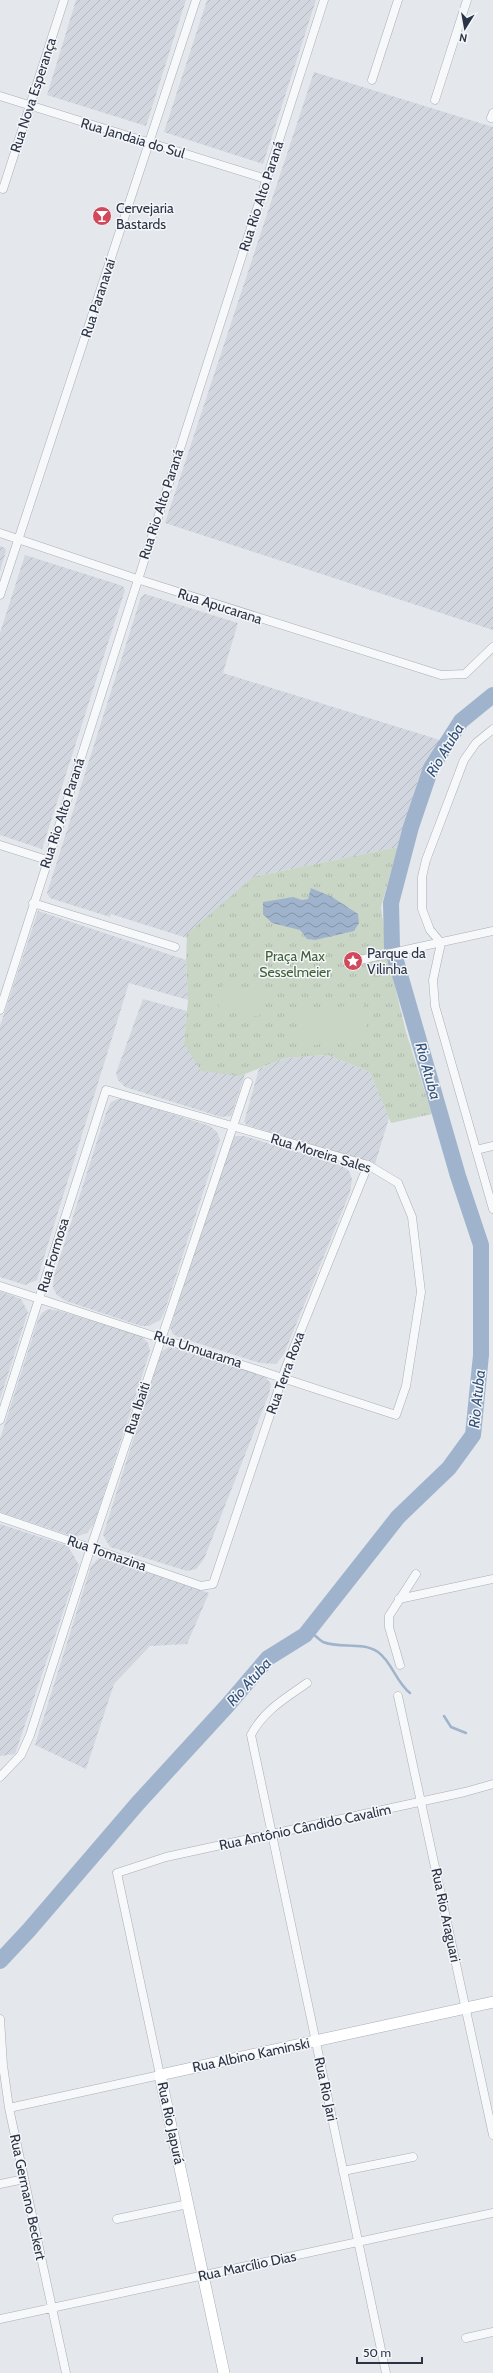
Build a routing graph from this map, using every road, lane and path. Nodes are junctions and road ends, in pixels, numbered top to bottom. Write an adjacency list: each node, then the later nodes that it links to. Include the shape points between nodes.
1 (64, 0): 9 (street, Rua Nova Esperança)
2 (196, 0): 10 (street, Rua Paranavaí)
3 (324, 0): 11 (street, Rua Rio Alto Paraná)
4 (398, 0): 6 (street)
5 (467, 0): 8 (street)
6 (372, 80)
7 (0, 96): 9 (street, Rua Jandaia do Sul)
8 (435, 100)
9 (30, 106): 10 (street, Rua Jandaia do Sul); 12 (street, Rua Nova Esperança)
10 (150, 143): 11 (street, Rua Jandaia do Sul); 14 (street, Rua Paranavaí)
11 (266, 179): 15 (street, Rua Rio Alto Paraná)
12 (3, 189)
13 (0, 533): 14 (street, Rua Apucarana)
14 (18, 539): 15 (street, Rua Apucarana); 16 (street, Rua Paranavaí)
15 (137, 579): 17 (street, Rua Apucarana, via 441,675 465,674); 20 (street, Rua Rio Alto Paraná)
16 (0, 595)
17 (493, 647)
18 (493, 729): 23 (street, via 470,750 459,771 432,842 422,877 421,894 425,922)
19 (0, 845): 20 (street)
20 (46, 860): 21 (street, Rua Rio Alto Paraná)
21 (33, 902): 24 (street); 26 (street, Rua Rio Alto Paraná)
22 (493, 931): 23 (street)
23 (442, 943): 25 (street); 31 (street, via 432,994)
24 (175, 947)
25 (355, 961)
26 (0, 1010)
27 (248, 1082): 29 (street, Rua Ibaiti)
28 (106, 1090): 29 (street, Rua Moreira Sales); 35 (street, Rua Formosa)
29 (233, 1126): 32 (street, Rua Moreira Sales); 36 (street, Rua Ibaiti)
30 (493, 1146): 31 (street)
31 (476, 1150): 33 (street)
32 (368, 1166): 37 (street, Rua Terra Roxa); 38 (street, Rua Moreira Sales, via 398,1182 413,1225 420,1292 406,1386)
33 (493, 1209)
34 (0, 1286): 35 (street, Rua Umuarama)
35 (40, 1299): 36 (street, Rua Umuarama); 39 (street, Rua Formosa)
36 (161, 1337): 37 (street, Rua Umuarama); 41 (street, Rua Ibaiti)
37 (282, 1377): 38 (street, Rua Umuarama); 44 (street, Rua Terra Roxa)
38 (396, 1415)
39 (0, 1420)
40 (0, 1517): 41 (street, Rua Tomazina)
41 (91, 1547): 44 (street, Rua Tomazina, via 201,1586); 49 (street, Rua Ibaiti, via 30,1735 21,1755)
42 (416, 1574): 45 (street)
43 (493, 1579): 45 (street)
44 (213, 1584)
45 (399, 1599): 46 (street, via 391,1611 389,1622)
46 (400, 1665)
47 (307, 1683): 52 (street, Rua Rio Jari, via 272,1709 258,1723 251,1735)
48 (398, 1696): 51 (street, Rua Rio Araguari)
49 (0, 1777)
50 (493, 1784): 51 (street, Rua Antônio Cândido Cavalim)
51 (421, 1802): 52 (street, Rua Antônio Cândido Cavalim); 55 (street, Rua Rio Araguari)
52 (272, 1834): 53 (street, Rua Antônio Cândido Cavalim, via 166,1857); 57 (street, Rua Rio Jari)
53 (117, 1873): 58 (street, Rua Rio Japurá)
54 (493, 2002): 55 (street, Rua Albino Kaminski)
55 (466, 2008): 57 (street, Rua Albino Kaminski); 60 (street, Rua Rio Araguari)
56 (0, 2019): 59 (street, Rua Germano Beckert)
57 (316, 2041): 58 (street, Rua Albino Kaminski); 62 (street, Rua Rio Jari)
58 (160, 2075): 59 (street, Rua Albino Kaminski); 65 (street, Rua Rio Japurá)
59 (9, 2108): 63 (street, Rua Germano Beckert)
60 (493, 2135)
61 (413, 2156): 62 (street)
62 (344, 2171): 68 (street, Rua Rio Jari)
63 (24, 2179): 64 (street); 70 (street, Rua Germano Beckert)
64 (0, 2184)
65 (188, 2204): 67 (street); 69 (street, Rua Rio Japurá)
66 (493, 2213): 68 (street, Rua Marcílio Dias)
67 (117, 2219)
68 (358, 2242): 69 (street, Rua Marcílio Dias); 76 (street, Rua Rio Jari)
69 (203, 2276): 70 (street, Rua Marcílio Dias); 75 (street, Rua Rio Japurá)
70 (52, 2308): 71 (street, Rua Marcílio Dias); 74 (street, Rua Germano Beckert)
71 (0, 2319)
72 (493, 2332): 73 (street)
73 (466, 2338)
74 (66, 2373)
75 (224, 2373)
76 (386, 2373)

